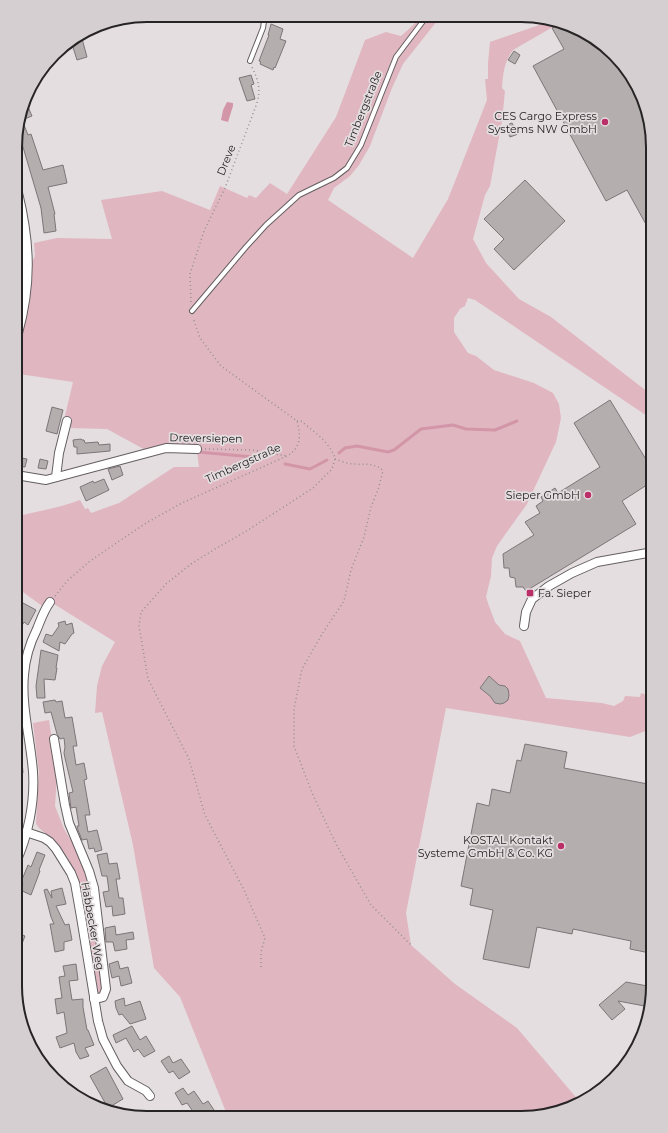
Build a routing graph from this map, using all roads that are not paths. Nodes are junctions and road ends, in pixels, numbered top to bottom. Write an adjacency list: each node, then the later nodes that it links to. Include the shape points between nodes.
1 (264, 22): 3 (lane)
2 (422, 22): 6 (lane, Timbergstraße, via 396,57 362,145 347,168 334,178 299,195 266,225)
3 (250, 61)
4 (22, 220): 5 (main road, via 27,259)
5 (22, 304)
6 (192, 311)
7 (67, 421): 10 (street)
8 (197, 449): 10 (street, Dreversiepen, via 166,448)
9 (22, 476): 10 (street, Dreversiepen, via 46,480)
10 (56, 477)
11 (646, 553): 13 (street, via 597,562 549,586 532,599 526,612)
12 (50, 602): 15 (street, via 27,656 24,676 33,773 33,793)
13 (524, 626)
14 (54, 739): 17 (street, Habbecker Weg, via 69,823 90,871 94,888 106,989 103,997)
15 (26, 832): 16 (street); 17 (street, Habbecker Weg, via 50,842 71,873)
16 (22, 845)
17 (94, 999): 18 (street, Habbecker Weg, via 103,1040 117,1066 128,1081)
18 (150, 1096)

